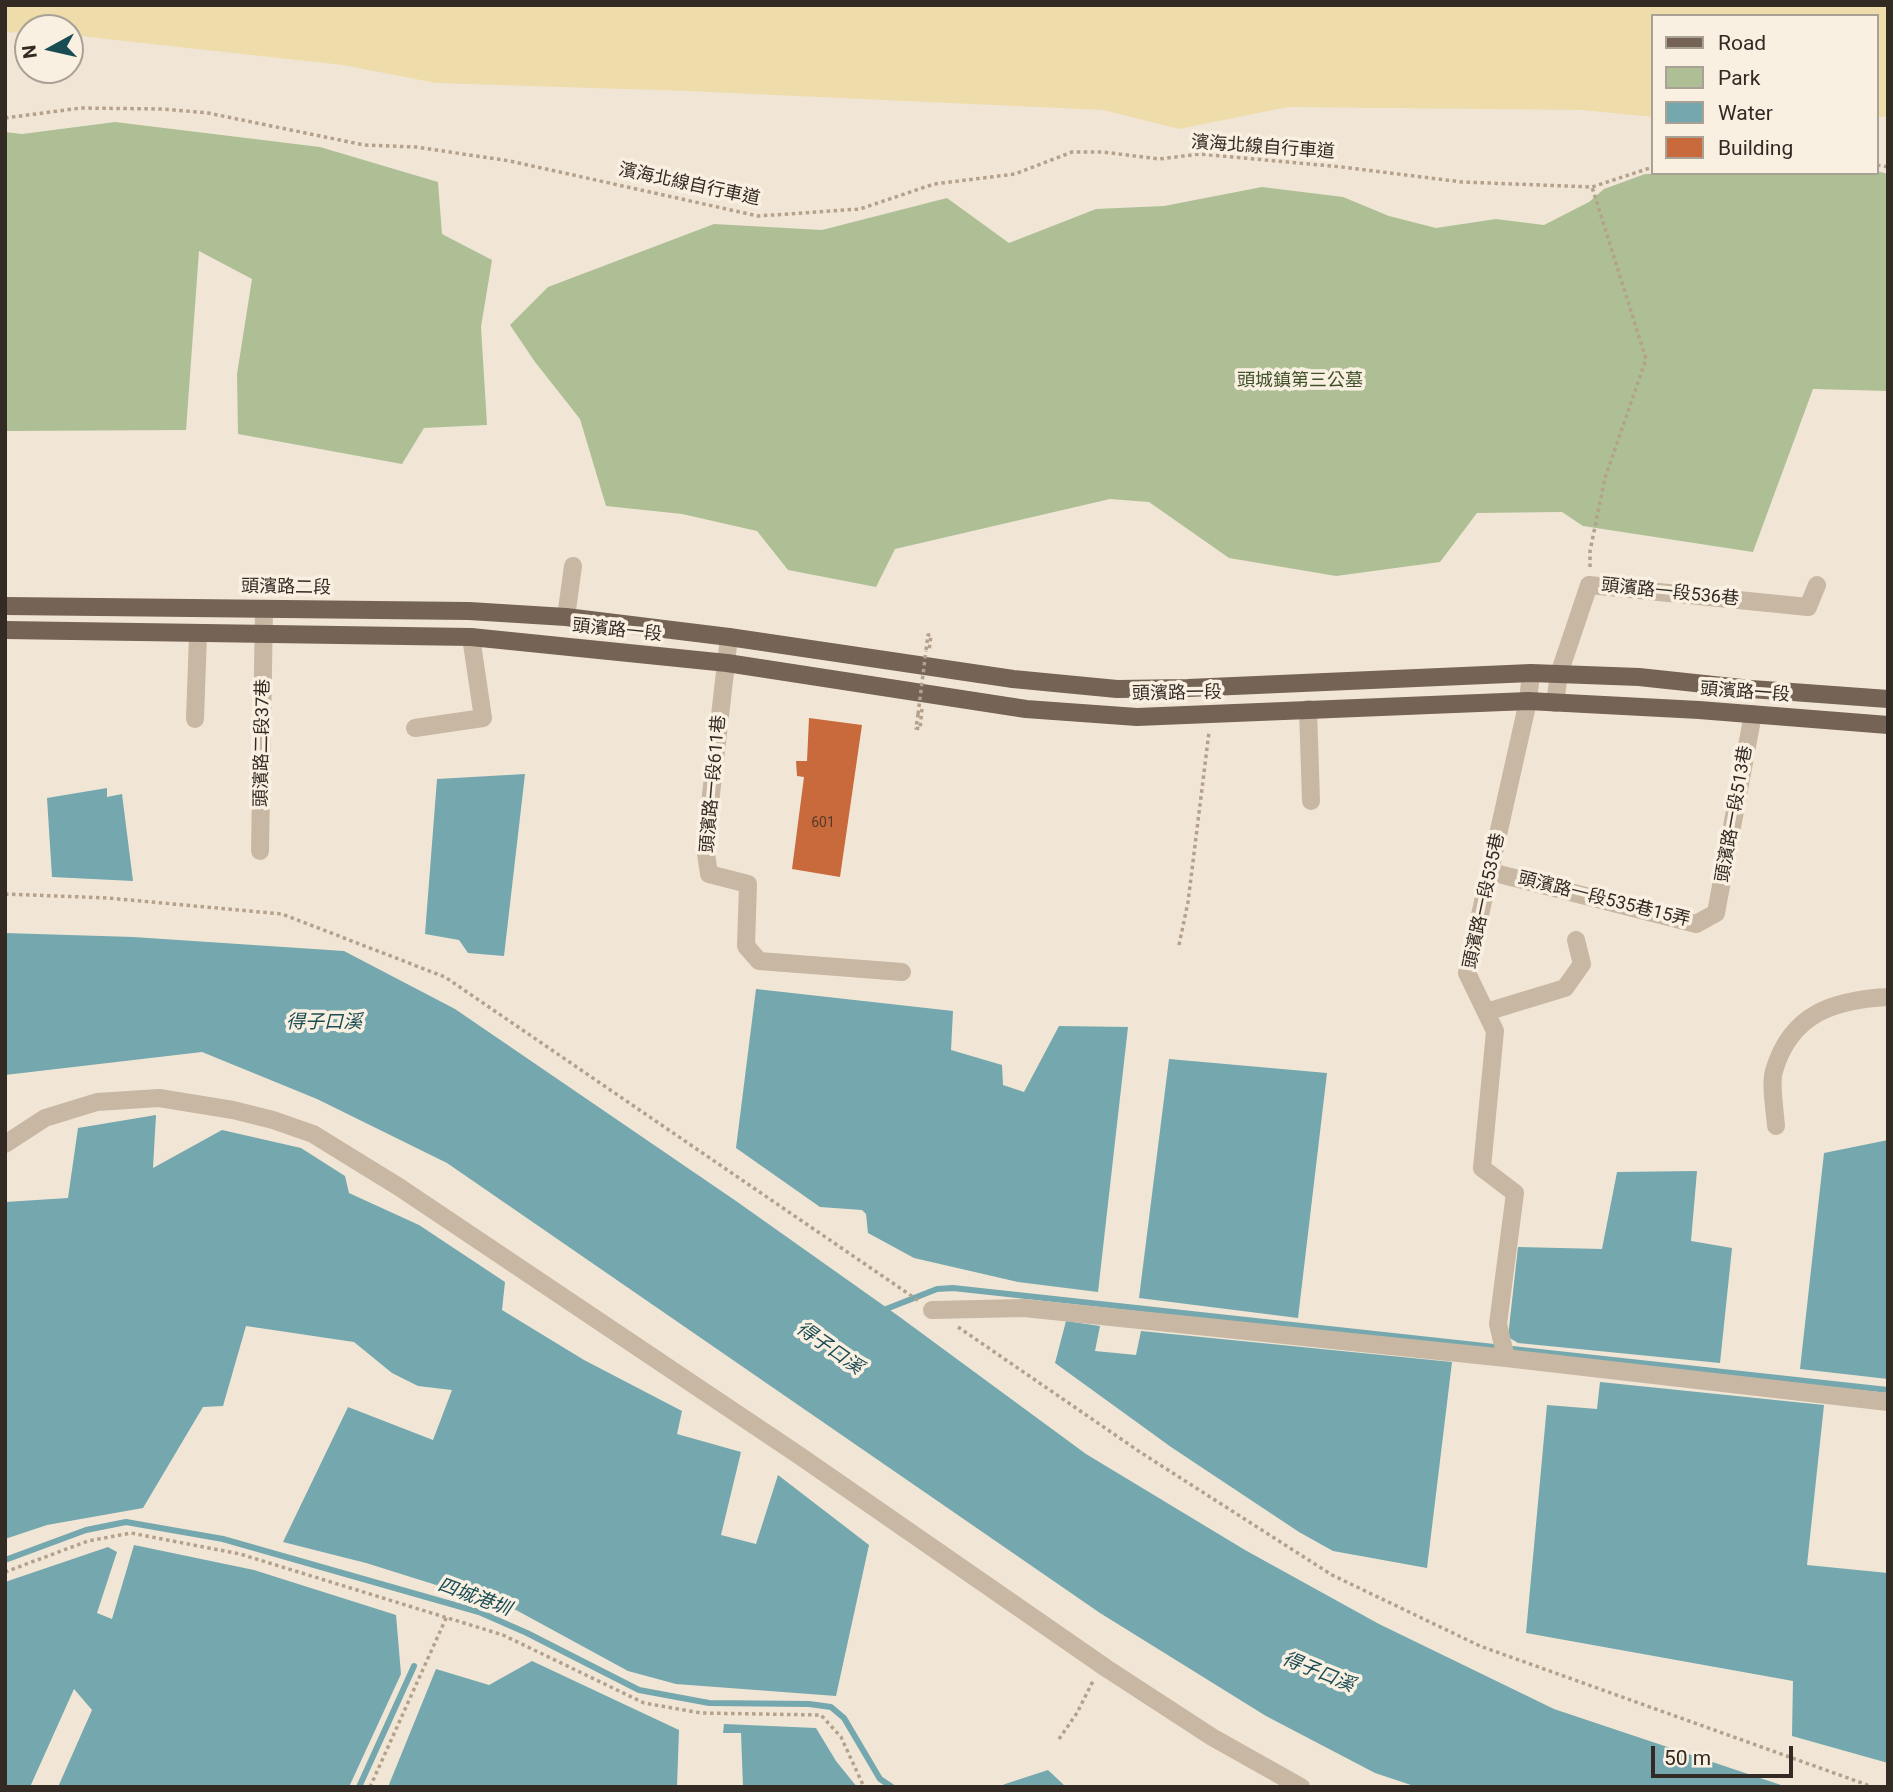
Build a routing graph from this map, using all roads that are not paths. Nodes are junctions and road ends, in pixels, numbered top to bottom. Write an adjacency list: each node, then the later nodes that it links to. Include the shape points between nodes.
1 (573, 566): 5 (lane)
2 (1817, 586): 15 (lane, 頭濱路一段536巷, via 1808,607 1588,585)
3 (5, 606): 4 (main road, 頭濱路二段)
4 (264, 609): 5 (main road, 頭濱路二段); 8 (lane, 頭濱路二段37巷)
5 (566, 617): 10 (main road, 頭濱路一段)
6 (5, 630): 7 (main road)
7 (198, 635): 8 (main road); 23 (lane)
8 (265, 635): 9 (main road); 27 (lane, 頭濱路二段37巷)
9 (471, 637): 13 (main road, 頭濱路一段); 25 (lane, via 483,718)
10 (729, 637): 11 (main road, 頭濱路一段); 13 (lane, 頭濱路一段611巷)
11 (815, 650): 12 (main road, 頭濱路一段); 16 (main road)
12 (878, 660): 14 (main road, 頭濱路一段, via 1117,689); 17 (main road)
13 (727, 663): 16 (main road, 頭濱路一段); 31 (lane, 頭濱路一段611巷, via 705,847 709,874 748,884 746,946 758,961)
14 (1531, 673): 15 (main road, 頭濱路一段); 19 (lane, 頭濱路一段535巷)
15 (1559, 674): 18 (main road, 頭濱路一段); 20 (lane, 頭濱路一段536巷)
16 (812, 676): 17 (main road, 頭濱路一段)
17 (873, 685): 21 (main road, 頭濱路一段, via 1026,709 1137,717)
18 (1888, 699)
19 (1528, 701): 20 (main road, 頭濱路一段); 21 (main road, 頭濱路一段); 28 (lane, 頭濱路一段535巷)
20 (1555, 702): 22 (main road, 頭濱路一段)
21 (1308, 709): 26 (lane)
22 (1753, 715): 24 (main road, 頭濱路一段); 29 (lane, 頭濱路一段513巷)
23 (195, 719)
24 (1888, 725)
25 (415, 728)
26 (1311, 801)
27 (260, 851)
28 (1491, 872): 29 (lane, 頭濱路一段535巷15弄, via 1696,924); 33 (lane, 頭濱路一段535巷, via 1467,972)
29 (1716, 913)
30 (1576, 940): 33 (lane, via 1582,964 1565,988)
31 (902, 972)
32 (1888, 997): 34 (lane, via 1855,999 1825,1008 1793,1032 1774,1073)
33 (1486, 1012): 37 (lane, 頭濱路一段535巷, via 1495,1031 1482,1168 1515,1193 1498,1324)
34 (1776, 1126)
35 (5, 1144): 39 (lane, via 45,1118 97,1102 159,1098 272,1120 313,1134 789,1448 1106,1668 1212,1737)
36 (932, 1310): 37 (lane, via 1024,1308)
37 (1506, 1358): 38 (lane)
38 (1888, 1402)
39 (1301, 1787)

